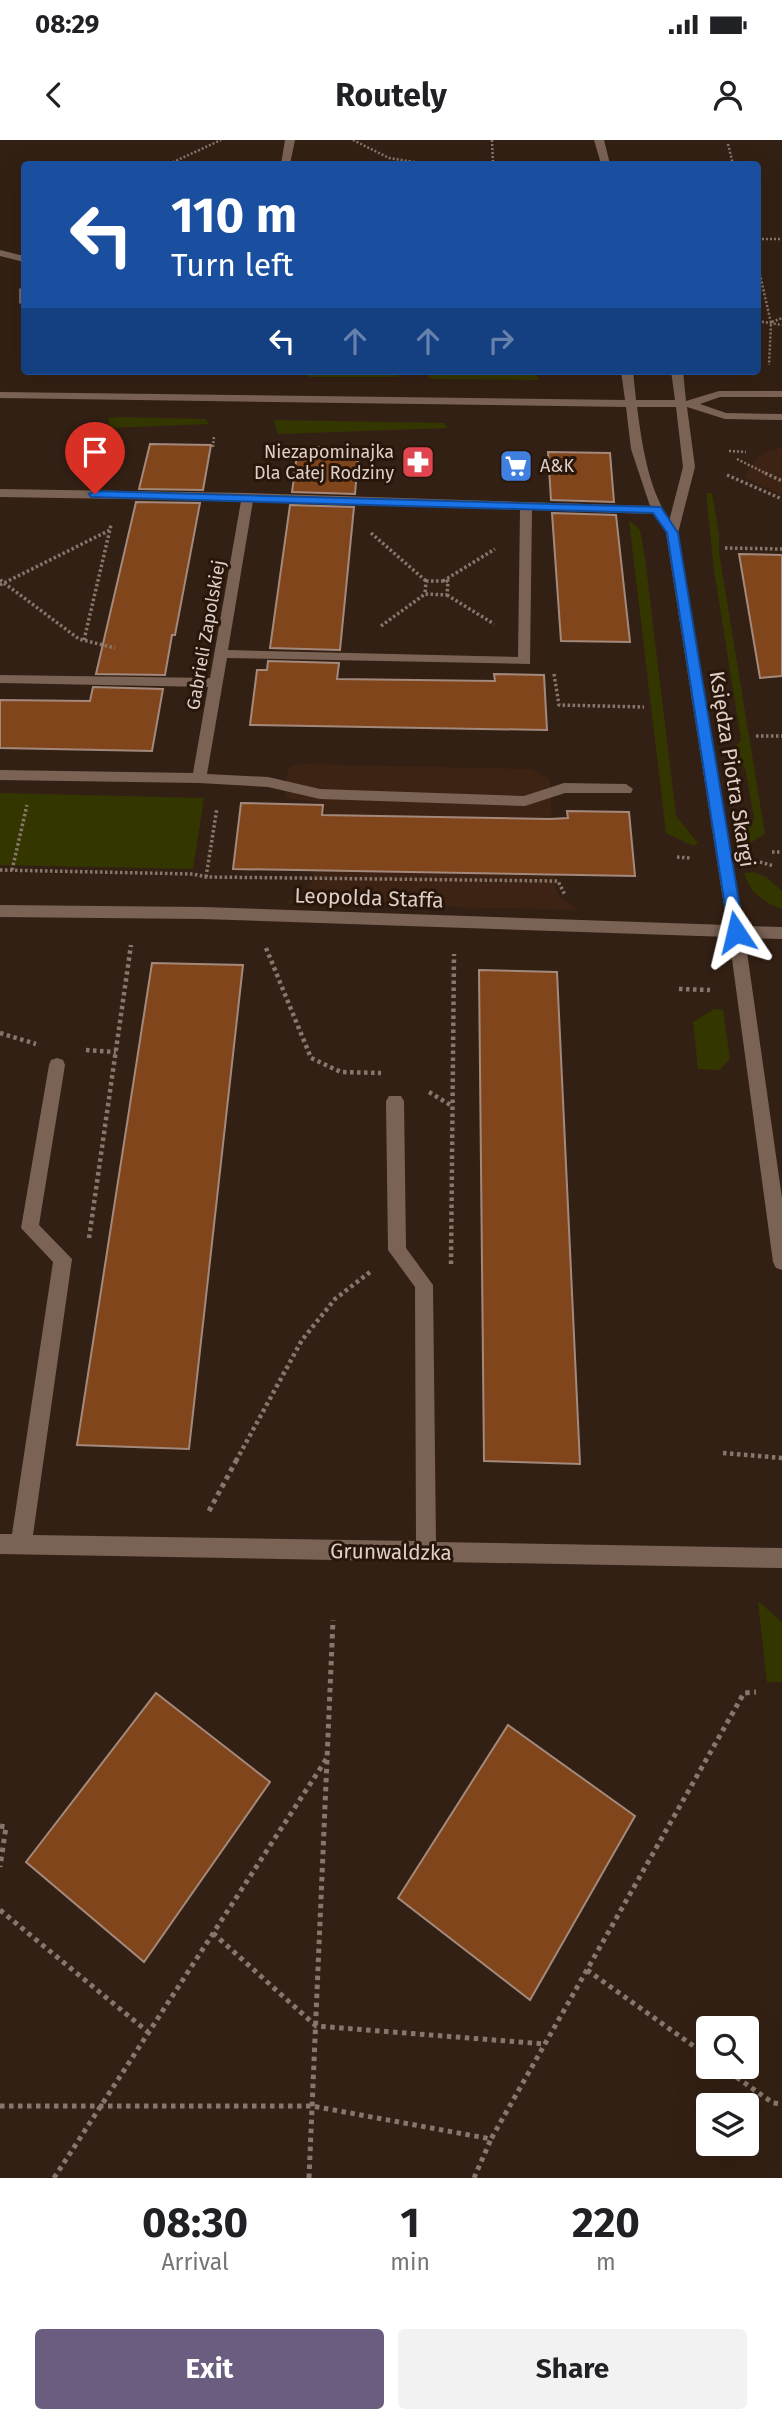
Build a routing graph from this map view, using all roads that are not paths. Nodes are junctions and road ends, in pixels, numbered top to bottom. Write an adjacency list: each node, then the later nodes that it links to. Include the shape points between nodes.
1 (289, 140): 3 (street)
2 (599, 140): 4 (street)
3 (286, 161)
4 (604, 161)
5 (0, 253): 6 (street)
6 (21, 258)
7 (627, 375): 11 (street, Księdza Piotra Skargi)
8 (678, 375): 12 (street, Księdza Piotra Skargi)
9 (782, 394): 12 (street, via 719,394)
10 (0, 395): 11 (street)
11 (630, 403): 12 (street); 17 (street, Księdza Piotra Skargi, via 637,449)
12 (685, 404): 13 (street, via 725,416); 18 (street, Księdza Piotra Skargi, via 689,467)
13 (782, 417)
14 (0, 493): 15 (street)
15 (248, 497): 16 (street); 19 (street, Gabrieli Zapolskiej)
16 (526, 505): 17 (street); 19 (street, via 525,661)
17 (657, 510): 18 (street, Księdza Piotra Skargi)
18 (672, 533): 26 (street, Księdza Piotra Skargi)
19 (221, 654): 21 (street, Gabrieli Zapolskiej)
20 (0, 679): 21 (street)
21 (215, 683): 23 (street, Gabrieli Zapolskiej)
22 (0, 775): 23 (street)
23 (199, 778): 24 (street, via 268,782 320,794 525,801 564,788)
24 (626, 789)
25 (0, 911): 26 (street, Leopolda Staffa, via 204,913)
26 (736, 932): 27 (street, Leopolda Staffa); 30 (street, Księdza Piotra Skargi)
27 (782, 933)
28 (57, 1065): 31 (street, via 30,1228 63,1259)
29 (395, 1101): 32 (street, via 397,1250 424,1285)
30 (782, 1262)
31 (10, 1544): 32 (street, Grunwaldzka)
32 (426, 1552): 33 (street, Grunwaldzka)
33 (782, 1558)

